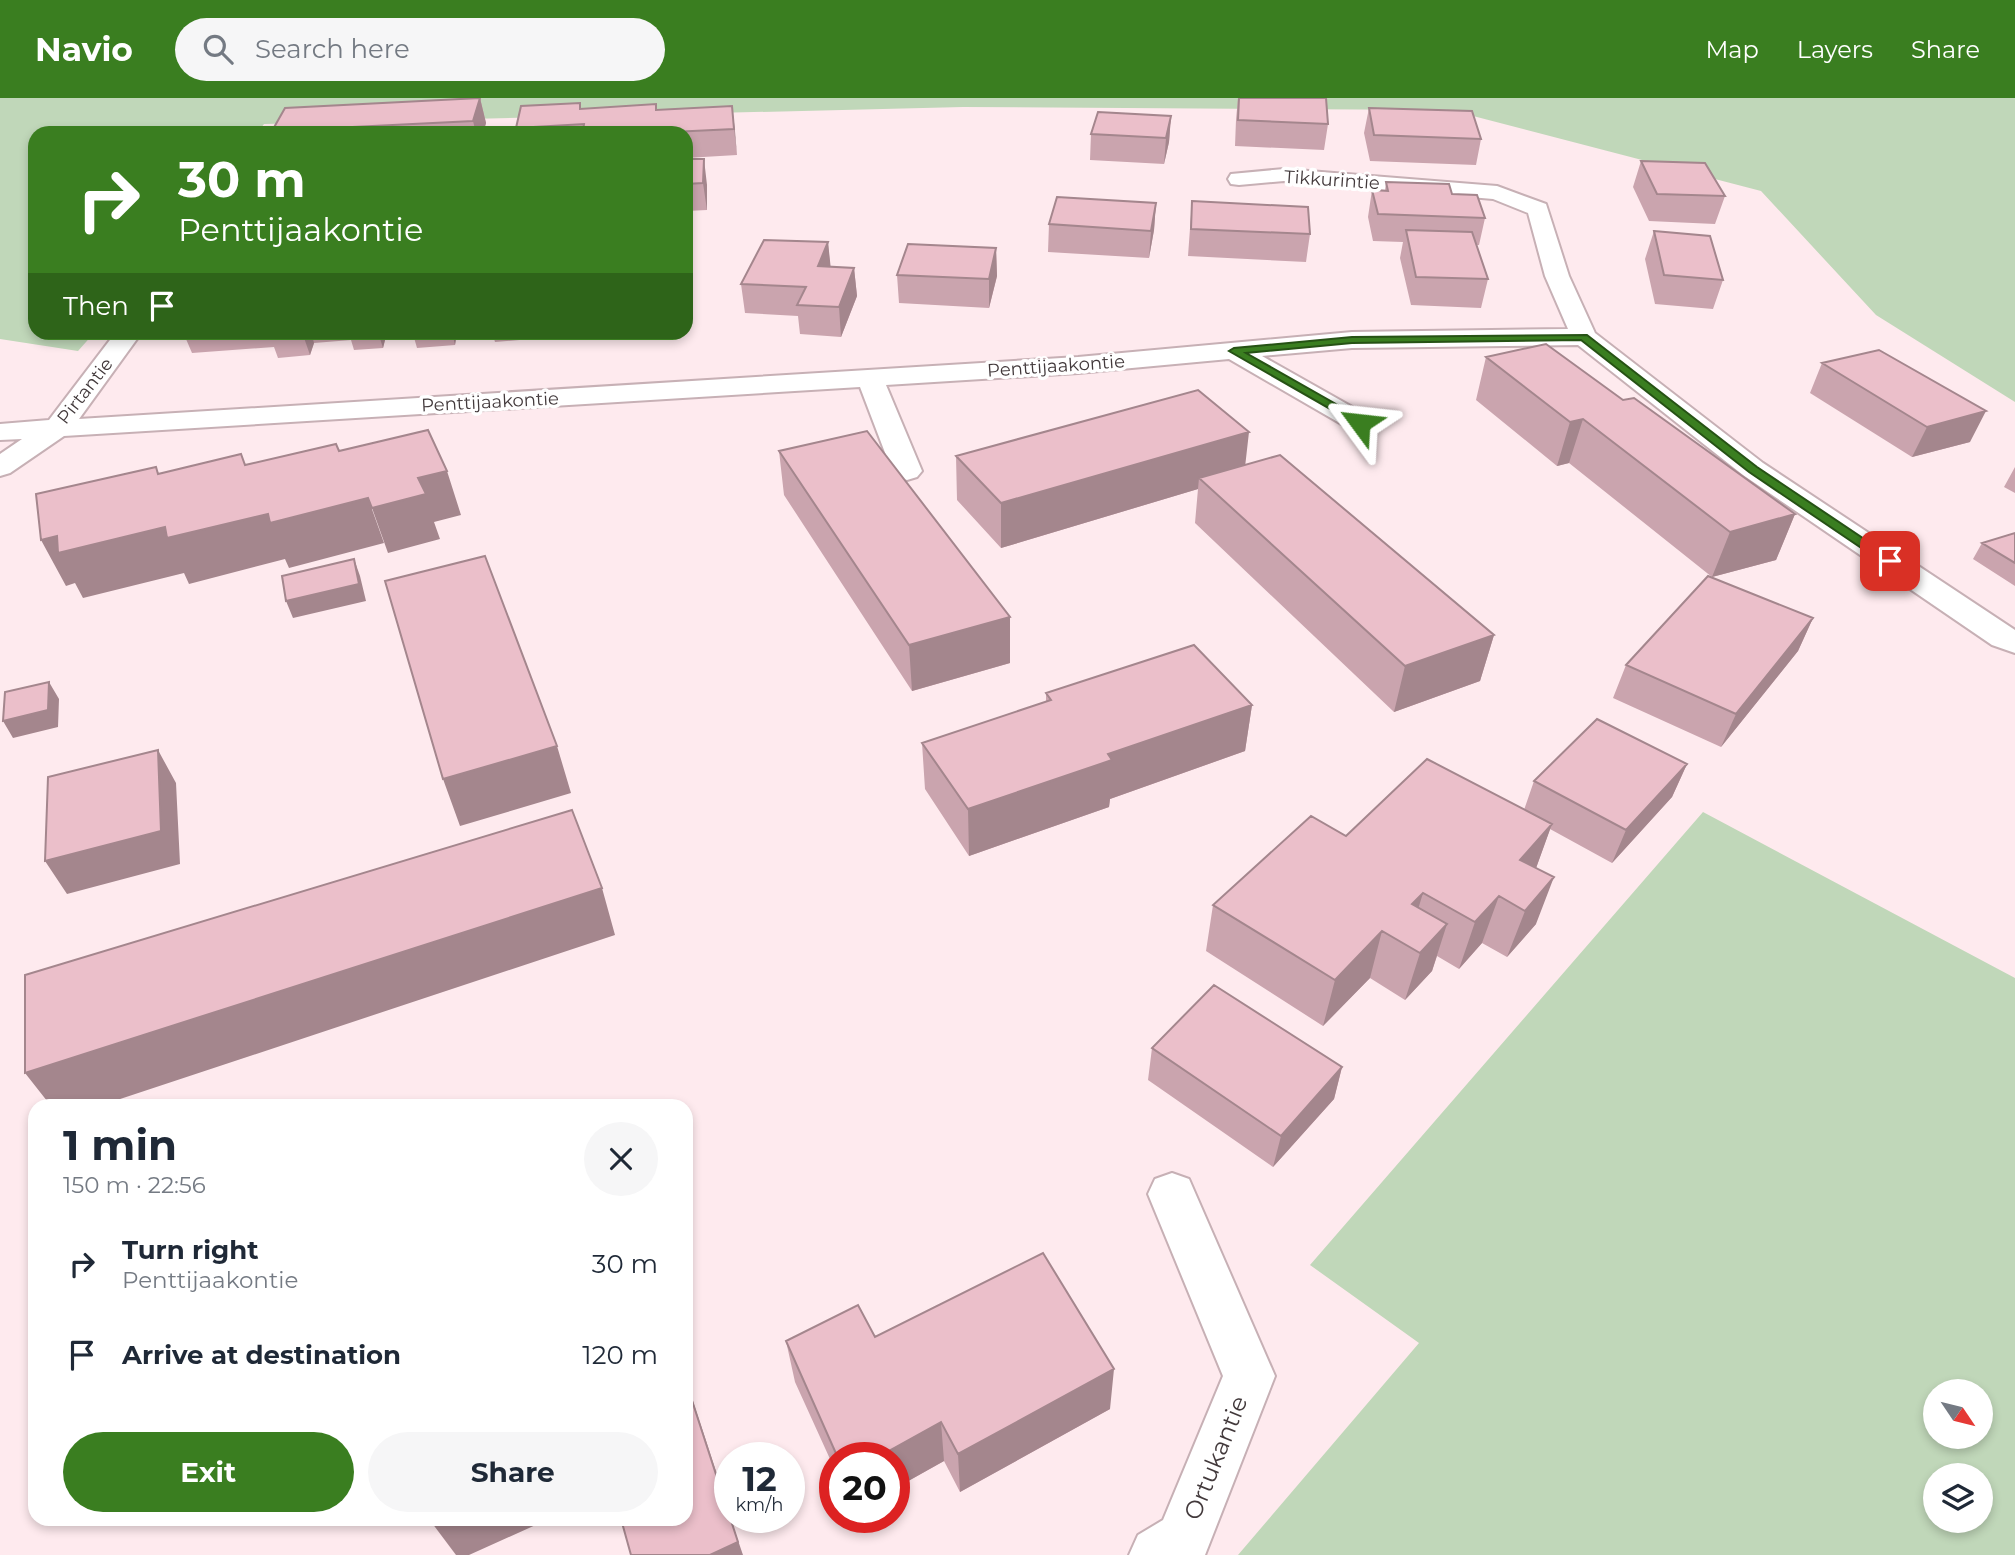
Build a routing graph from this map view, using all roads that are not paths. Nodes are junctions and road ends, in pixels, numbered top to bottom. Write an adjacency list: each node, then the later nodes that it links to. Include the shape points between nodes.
1 (1239, 179): 2 (street, Tikkurintie, via 1284,175 1497,193 1538,209 1558,276)
2 (1584, 337): 4 (street, Penttijaakontie, via 1352,340); 11 (street, via 1753,469)
3 (124, 340): 7 (street, Pirtantie)
4 (1234, 351): 5 (street, Penttijaakontie); 6 (street)
5 (870, 378): 7 (street, Penttijaakontie); 10 (street)
6 (1360, 423)
7 (58, 428): 8 (street, Penttijaakontie); 9 (street, Pirtantie)
8 (0, 432)
9 (0, 467)
10 (907, 471)
11 (2015, 643)
12 (1172, 1194): 13 (street, Ortukantie, via 1249,1376 1183,1541)
13 (1158, 1555)

